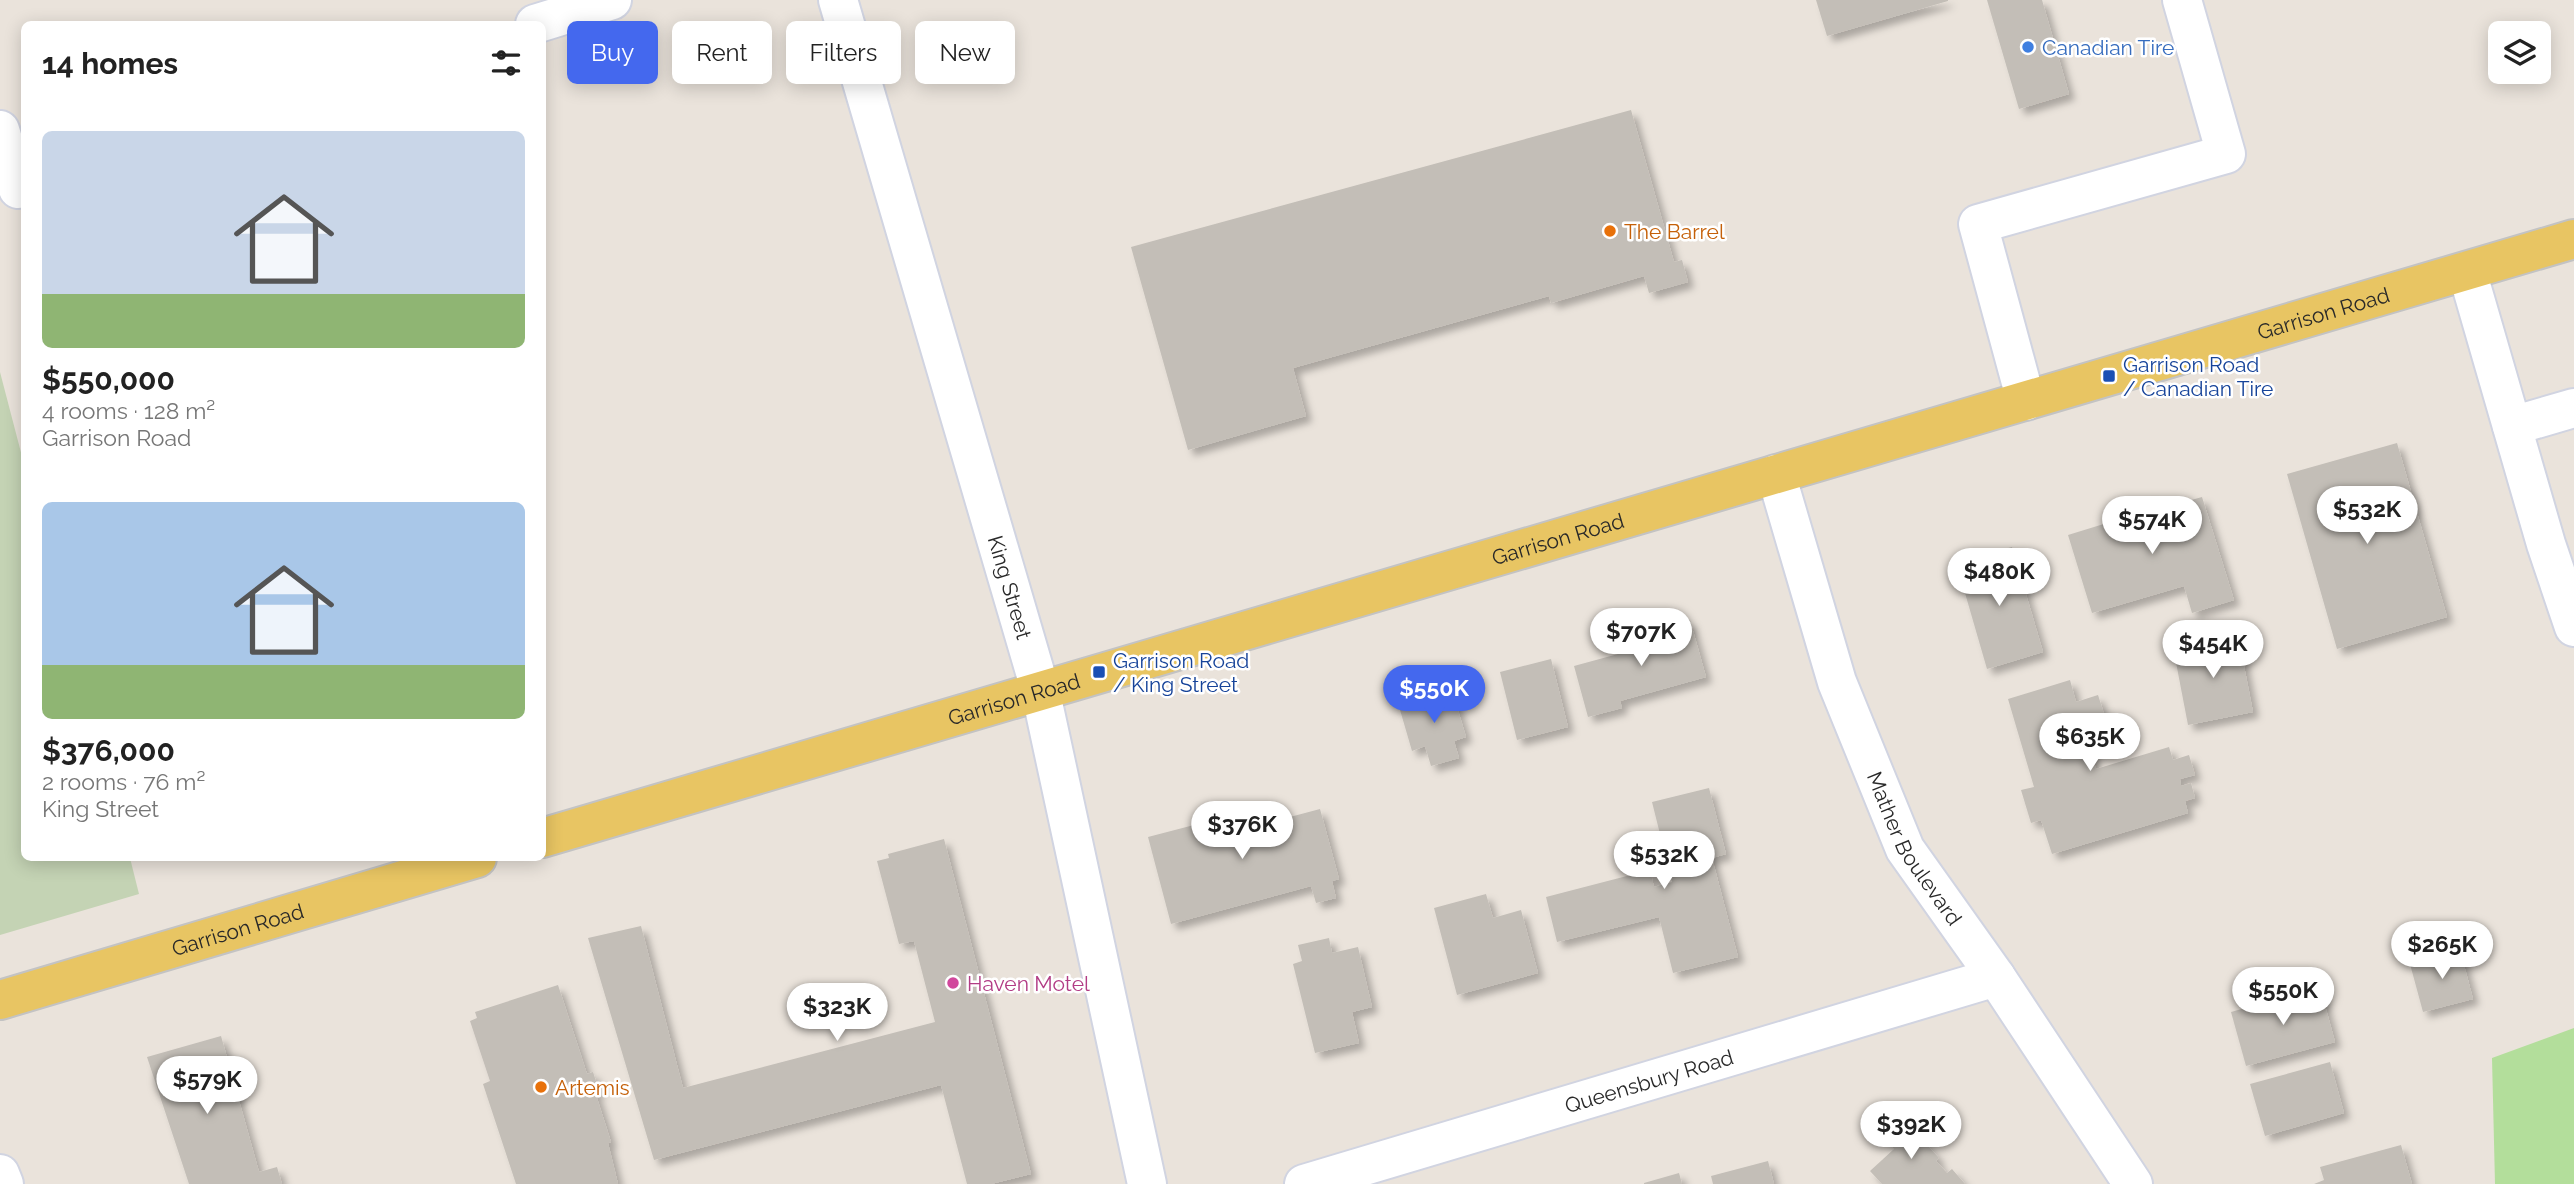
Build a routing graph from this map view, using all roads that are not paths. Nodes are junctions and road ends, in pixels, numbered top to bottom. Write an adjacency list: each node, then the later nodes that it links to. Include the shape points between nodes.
1 (612, 0): 4 (street)
2 (838, 0): 15 (street, King Street)
3 (2182, 0): 9 (street, via 2226,154 1978,224)
4 (545, 21)
5 (0, 130): 6 (street)
6 (14, 190)
7 (2574, 240): 8 (main road, Garrison Road)
8 (2467, 271): 9 (main road, Garrison Road); 11 (street)
9 (2026, 401): 12 (main road, Garrison Road)
10 (2574, 408): 11 (street)
11 (2512, 426): 13 (street)
12 (1776, 474): 15 (main road, Garrison Road); 18 (street, Mather Boulevard, via 1837,682 1905,849)
13 (2560, 540): 14 (street)
14 (2573, 624)
15 (1040, 690): 16 (main road, Garrison Road); 22 (street, King Street)
16 (546, 837)
17 (467, 861): 19 (main road, Garrison Road)
18 (1996, 977): 23 (street, Queensbury Road); 24 (street, Mather Boulevard)
19 (0, 1000)
20 (0, 1174): 21 (street)
21 (4, 1184)
22 (1147, 1184)
23 (1304, 1184)
24 (2133, 1184)

